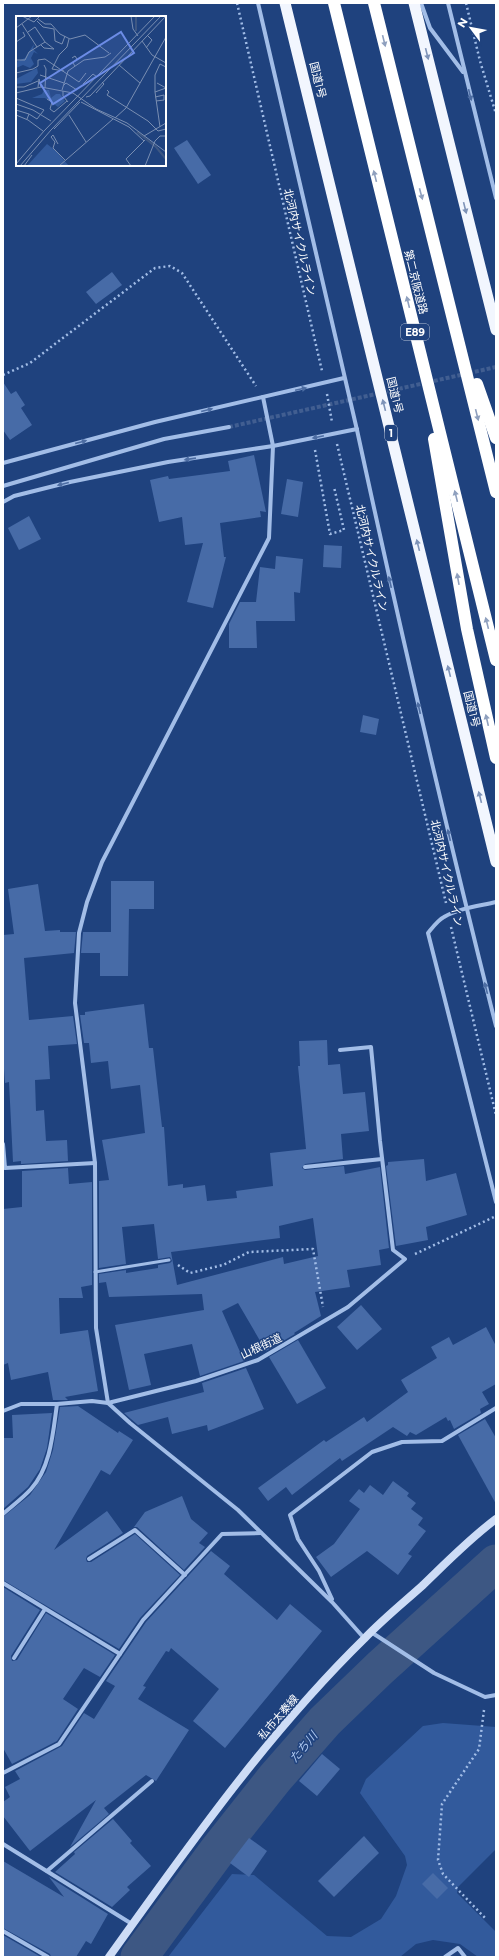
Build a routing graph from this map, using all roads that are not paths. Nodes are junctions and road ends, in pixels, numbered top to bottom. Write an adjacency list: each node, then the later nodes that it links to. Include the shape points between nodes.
1 (258, 3): 13 (street)
2 (285, 3): 25 (highway, 国道1号 / 1, one-way to 2, bridge)
3 (334, 3): 12 (highway, 第二京阪道路 / E89, one-way to 3, bridge)
4 (374, 3): 10 (highway, one-way to 10, bridge)
5 (414, 3): 11 (highway, one-way to 11)
6 (421, 3): 8 (street, via 430,28)
7 (448, 3): 8 (street)
8 (465, 74): 9 (street, one-way to 9)
9 (496, 198)
10 (455, 325): 17 (highway, bridge); 21 (highway, one-way to 21, bridge)
11 (496, 330)
12 (417, 339): 23 (highway, 第二京阪道路 / E89, one-way to 12, bridge); 24 (highway, one-way to 12, bridge, via 466,629)
13 (344, 378): 14 (street, one-way to 13); 16 (street)
14 (263, 397): 18 (street); 19 (street, one-way to 14, via 155,422)
15 (229, 427): 20 (street, via 164,439)
16 (357, 430): 18 (street, one-way to 18); 27 (street, one-way to 16)
17 (496, 438)
18 (273, 446): 22 (street, one-way to 22, via 168,462 70,482 14,496); 32 (street, via 269,538 102,862 86,902 79,932 75,1003)
19 (3, 464)
20 (3, 486)
21 (496, 492)
22 (3, 502)
23 (496, 660)
24 (496, 758)
25 (496, 862)
26 (496, 902): 27 (street)
27 (466, 909): 28 (street, one-way to 27); 34 (street, via 443,917 428,932)
28 (496, 1026)
29 (340, 1050): 31 (street, via 371,1048)
30 (3, 1144): 32 (street, via 5,1168)
31 (382, 1159): 33 (street); 37 (street, 山根街道, via 393,1250 405,1259 348,1307 258,1360 196,1381)
32 (96, 1163): 36 (street)
33 (305, 1167)
34 (496, 1202)
35 (170, 1260): 36 (lane)
36 (95, 1272): 37 (street, via 96,1328)
37 (108, 1403): 38 (street, 山根街道, via 92,1401); 43 (street, via 238,1510)
38 (58, 1404): 40 (street, 山根街道, via 21,1404); 41 (street, via 43,1469 32,1488)
39 (496, 1408): 47 (street, via 442,1441 402,1442 372,1452 290,1515 298,1539 319,1571)
40 (3, 1411)
41 (3, 1514)
42 (496, 1519): 49 (main road, 私市太秦線, via 474,1536)
43 (261, 1534): 45 (street, via 222,1534); 47 (street)
44 (89, 1559): 45 (street, via 135,1530)
45 (185, 1575): 51 (street, via 143,1620)
46 (3, 1583): 48 (street)
47 (332, 1602): 50 (street)
48 (45, 1609): 51 (street); 52 (street)
49 (371, 1632): 50 (main road, 私市太秦線); 53 (street, via 434,1673 485,1697)
50 (364, 1638): 58 (main road, 私市太秦線, via 302,1705 249,1768 192,1841)
51 (120, 1654): 54 (street, via 59,1744)
52 (14, 1658)
53 (496, 1695)
54 (3, 1773)
55 (152, 1781): 57 (street)
56 (3, 1844): 57 (street)
57 (47, 1871): 58 (street)
58 (133, 1924): 61 (main road, 私市太秦線)
59 (3, 1931): 60 (street)
60 (48, 1957)
61 (109, 1957)
62 (445, 1957): 63 (street, via 458,1948)
63 (465, 1957)

